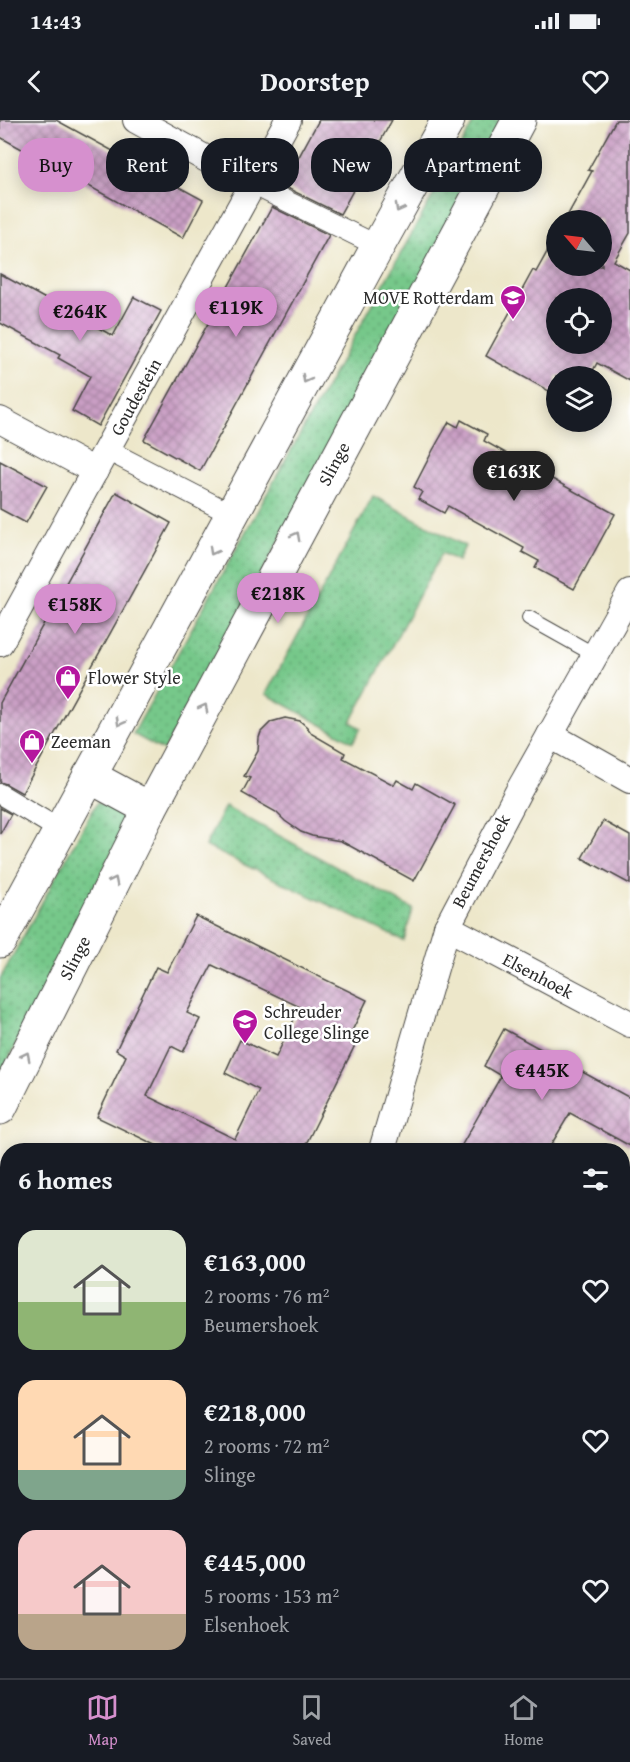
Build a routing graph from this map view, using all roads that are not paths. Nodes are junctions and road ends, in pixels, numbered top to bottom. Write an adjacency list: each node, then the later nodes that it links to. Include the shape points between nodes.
1 (136, 120): 6 (street)
2 (288, 120): 5 (street, Goudestein)
3 (448, 120): 9 (main road, one-way to 9)
4 (519, 120): 21 (main road, Slinge, one-way to 4)
5 (278, 138)
6 (201, 156)
7 (248, 192): 11 (street, Goudestein)
8 (268, 192): 9 (street)
9 (378, 246): 12 (main road, one-way to 12)
10 (0, 420): 11 (street)
11 (101, 460): 12 (street); 15 (street, Goudestein)
12 (232, 515): 18 (main road, one-way to 18)
13 (630, 593): 16 (street, Beumershoek)
14 (529, 618): 16 (lane)
15 (0, 643)
16 (595, 655): 17 (street, Beumershoek)
17 (550, 735): 19 (street); 23 (street, Beumershoek)
18 (89, 776): 21 (main road); 22 (main road)
19 (630, 780)
20 (0, 794): 22 (street)
21 (150, 809): 26 (main road, Slinge, one-way to 21)
22 (60, 830): 24 (main road)
23 (447, 927): 25 (street, Elsenhoek); 27 (street, Beumershoek)
24 (0, 941)
25 (630, 1024)
26 (0, 1108)
27 (384, 1143)

